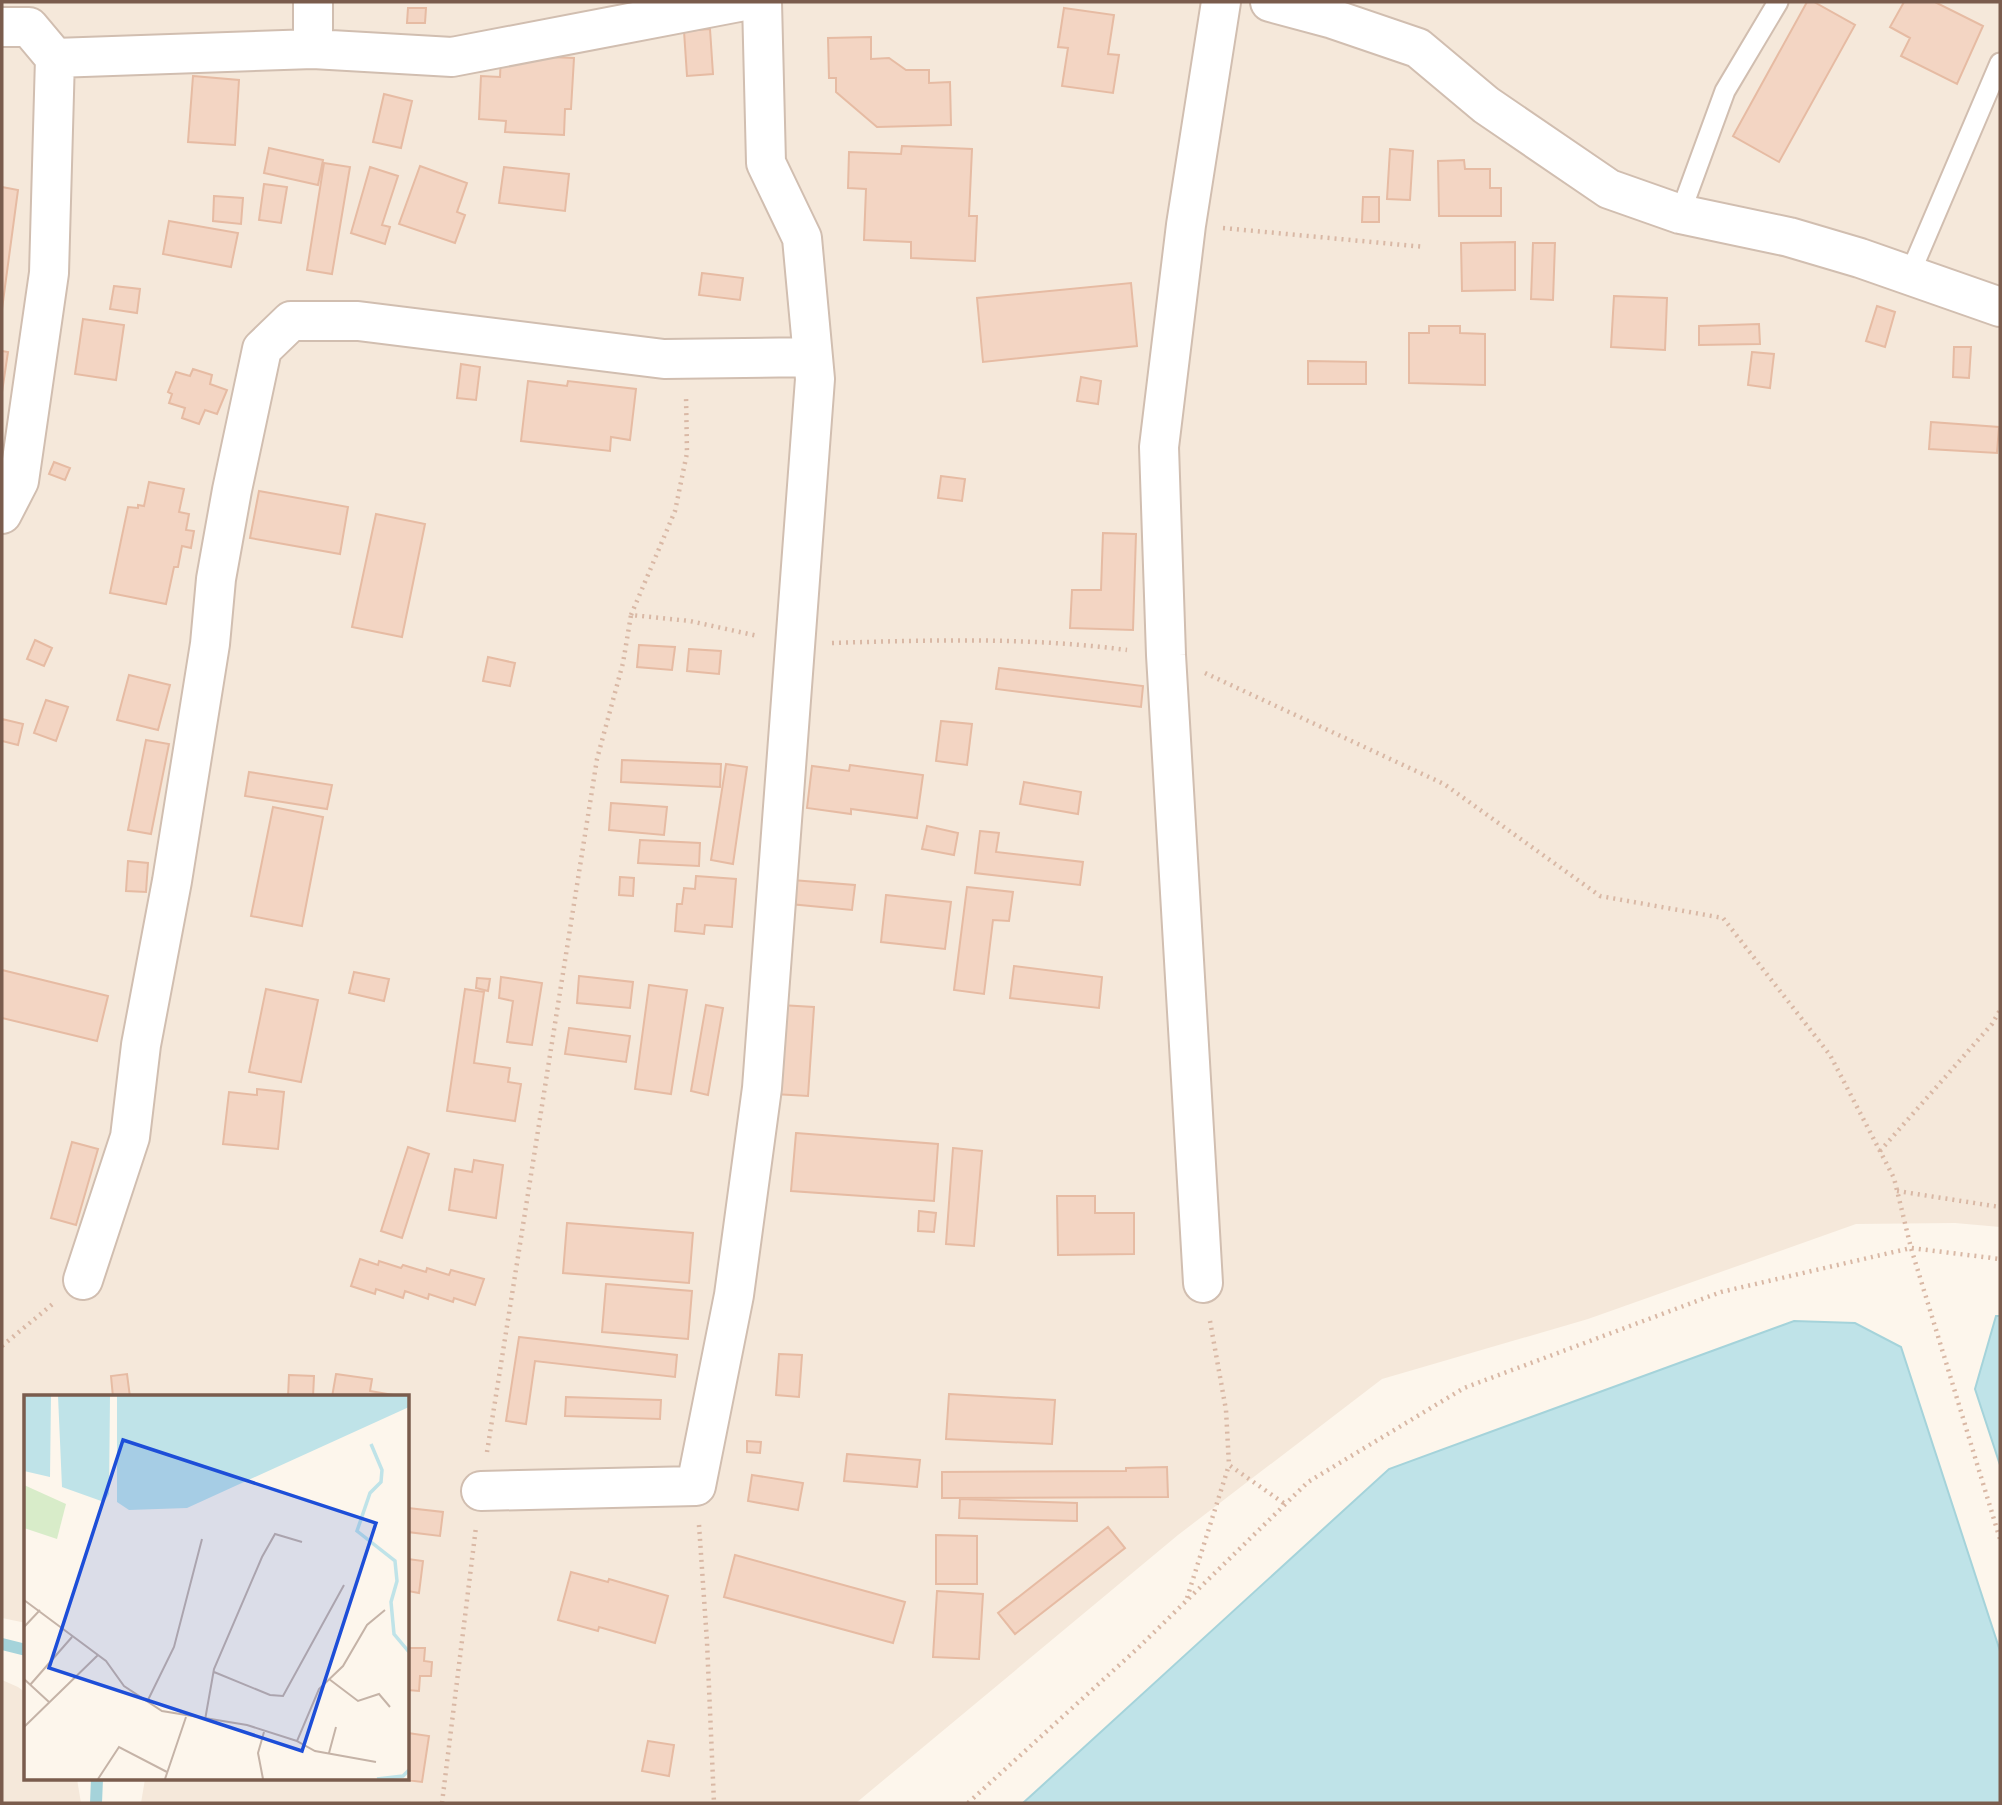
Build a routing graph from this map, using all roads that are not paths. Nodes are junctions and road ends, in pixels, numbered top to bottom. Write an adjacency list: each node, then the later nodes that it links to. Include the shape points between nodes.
1 (313, 2): 8 (street)
2 (739, 2): 8 (street, via 452,57)
3 (762, 2): 14 (street, via 765,163 802,239)
4 (1221, 2): 17 (street, via 1186,225 1159,447 1166,655)
5 (1270, 2): 11 (street, via 1418,48 1486,105 1609,189)
6 (1778, 2): 11 (lane, via 1725,91)
7 (2, 27): 9 (street, via 29,27)
8 (313, 49): 9 (street)
9 (55, 58): 15 (street, via 48,273 19,481)
10 (2000, 63): 12 (lane)
11 (1680, 214): 12 (street, via 1789,237)
12 (1909, 276): 13 (street)
13 (2000, 307)
14 (813, 357): 16 (street, via 664,359 358,321 291,321 262,349 216,579 210,644 141,1045 130,1137); 18 (street, via 815,379 762,1088 734,1295 696,1486)
15 (2, 514)
16 (83, 1280)
17 (1203, 1283)
18 (481, 1491)

